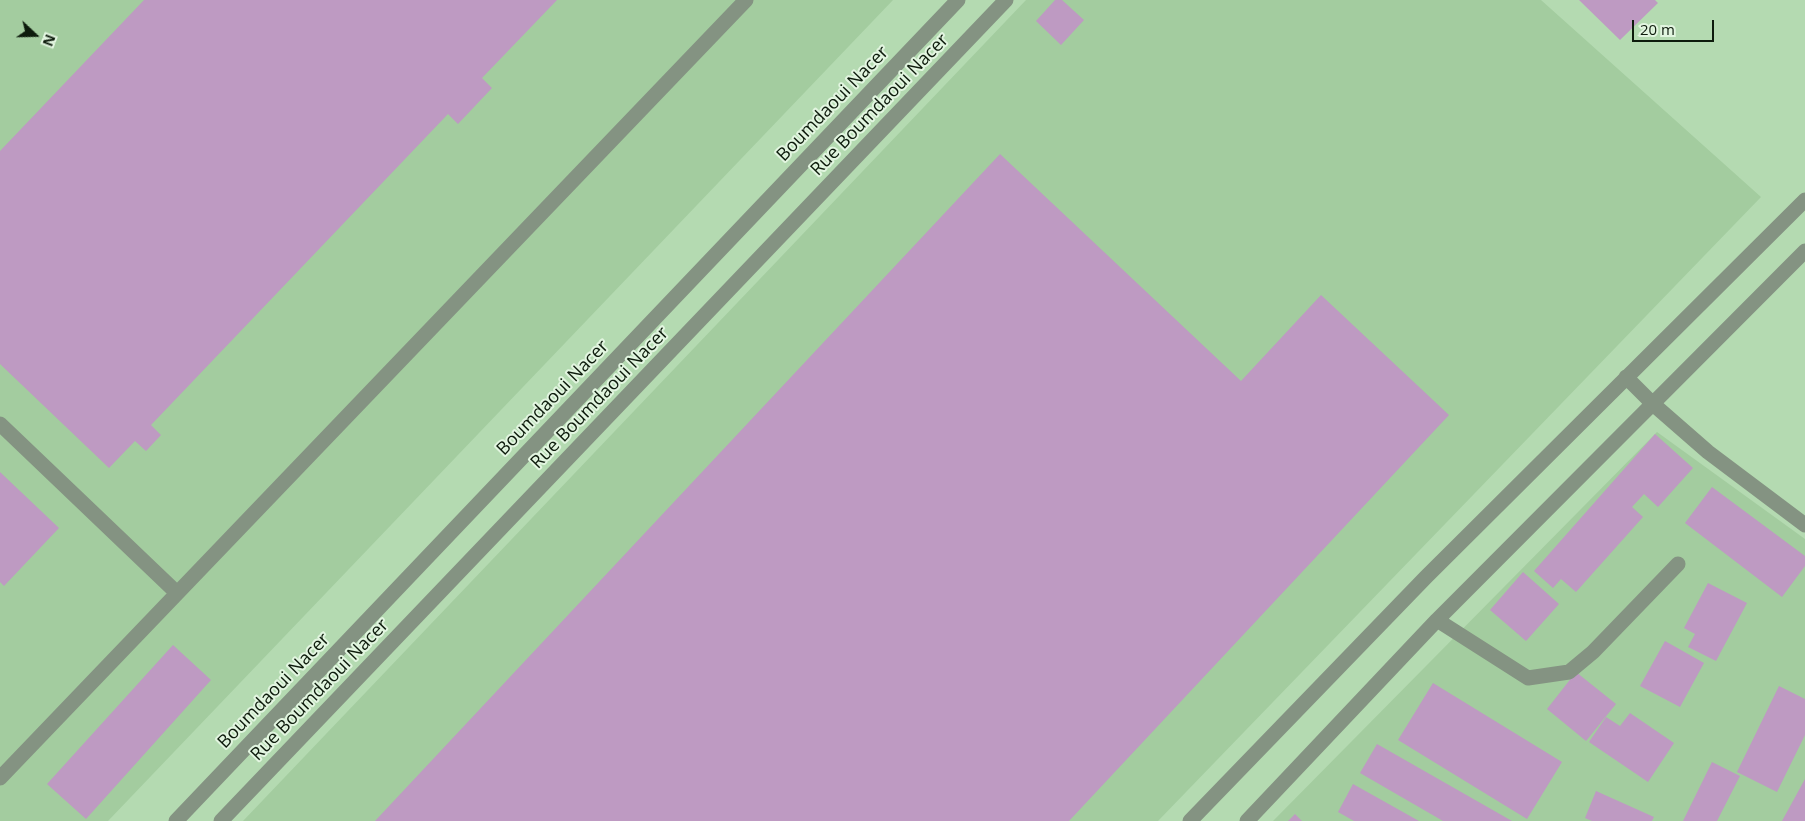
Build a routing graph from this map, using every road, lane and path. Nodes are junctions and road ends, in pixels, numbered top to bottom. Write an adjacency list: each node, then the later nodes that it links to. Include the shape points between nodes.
1 (746, 0): 11 (street)
2 (958, 0): 15 (street, Boumdaoui Nacer)
3 (1006, 0): 16 (street, Rue Boumdaoui Nacer)
4 (1805, 200): 6 (street)
5 (1805, 251): 7 (street)
6 (1626, 377): 7 (street); 17 (street, via 1426,577)
7 (1653, 404): 9 (street, via 1708,452); 12 (street)
8 (0, 424): 11 (street)
9 (1805, 525)
10 (1678, 564): 12 (street, via 1592,652 1568,672 1528,678)
11 (177, 593): 13 (street)
12 (1437, 620): 18 (street)
13 (5, 761): 14 (street)
14 (0, 778)
15 (176, 821)
16 (221, 821)
17 (1190, 821)
18 (1247, 821)

